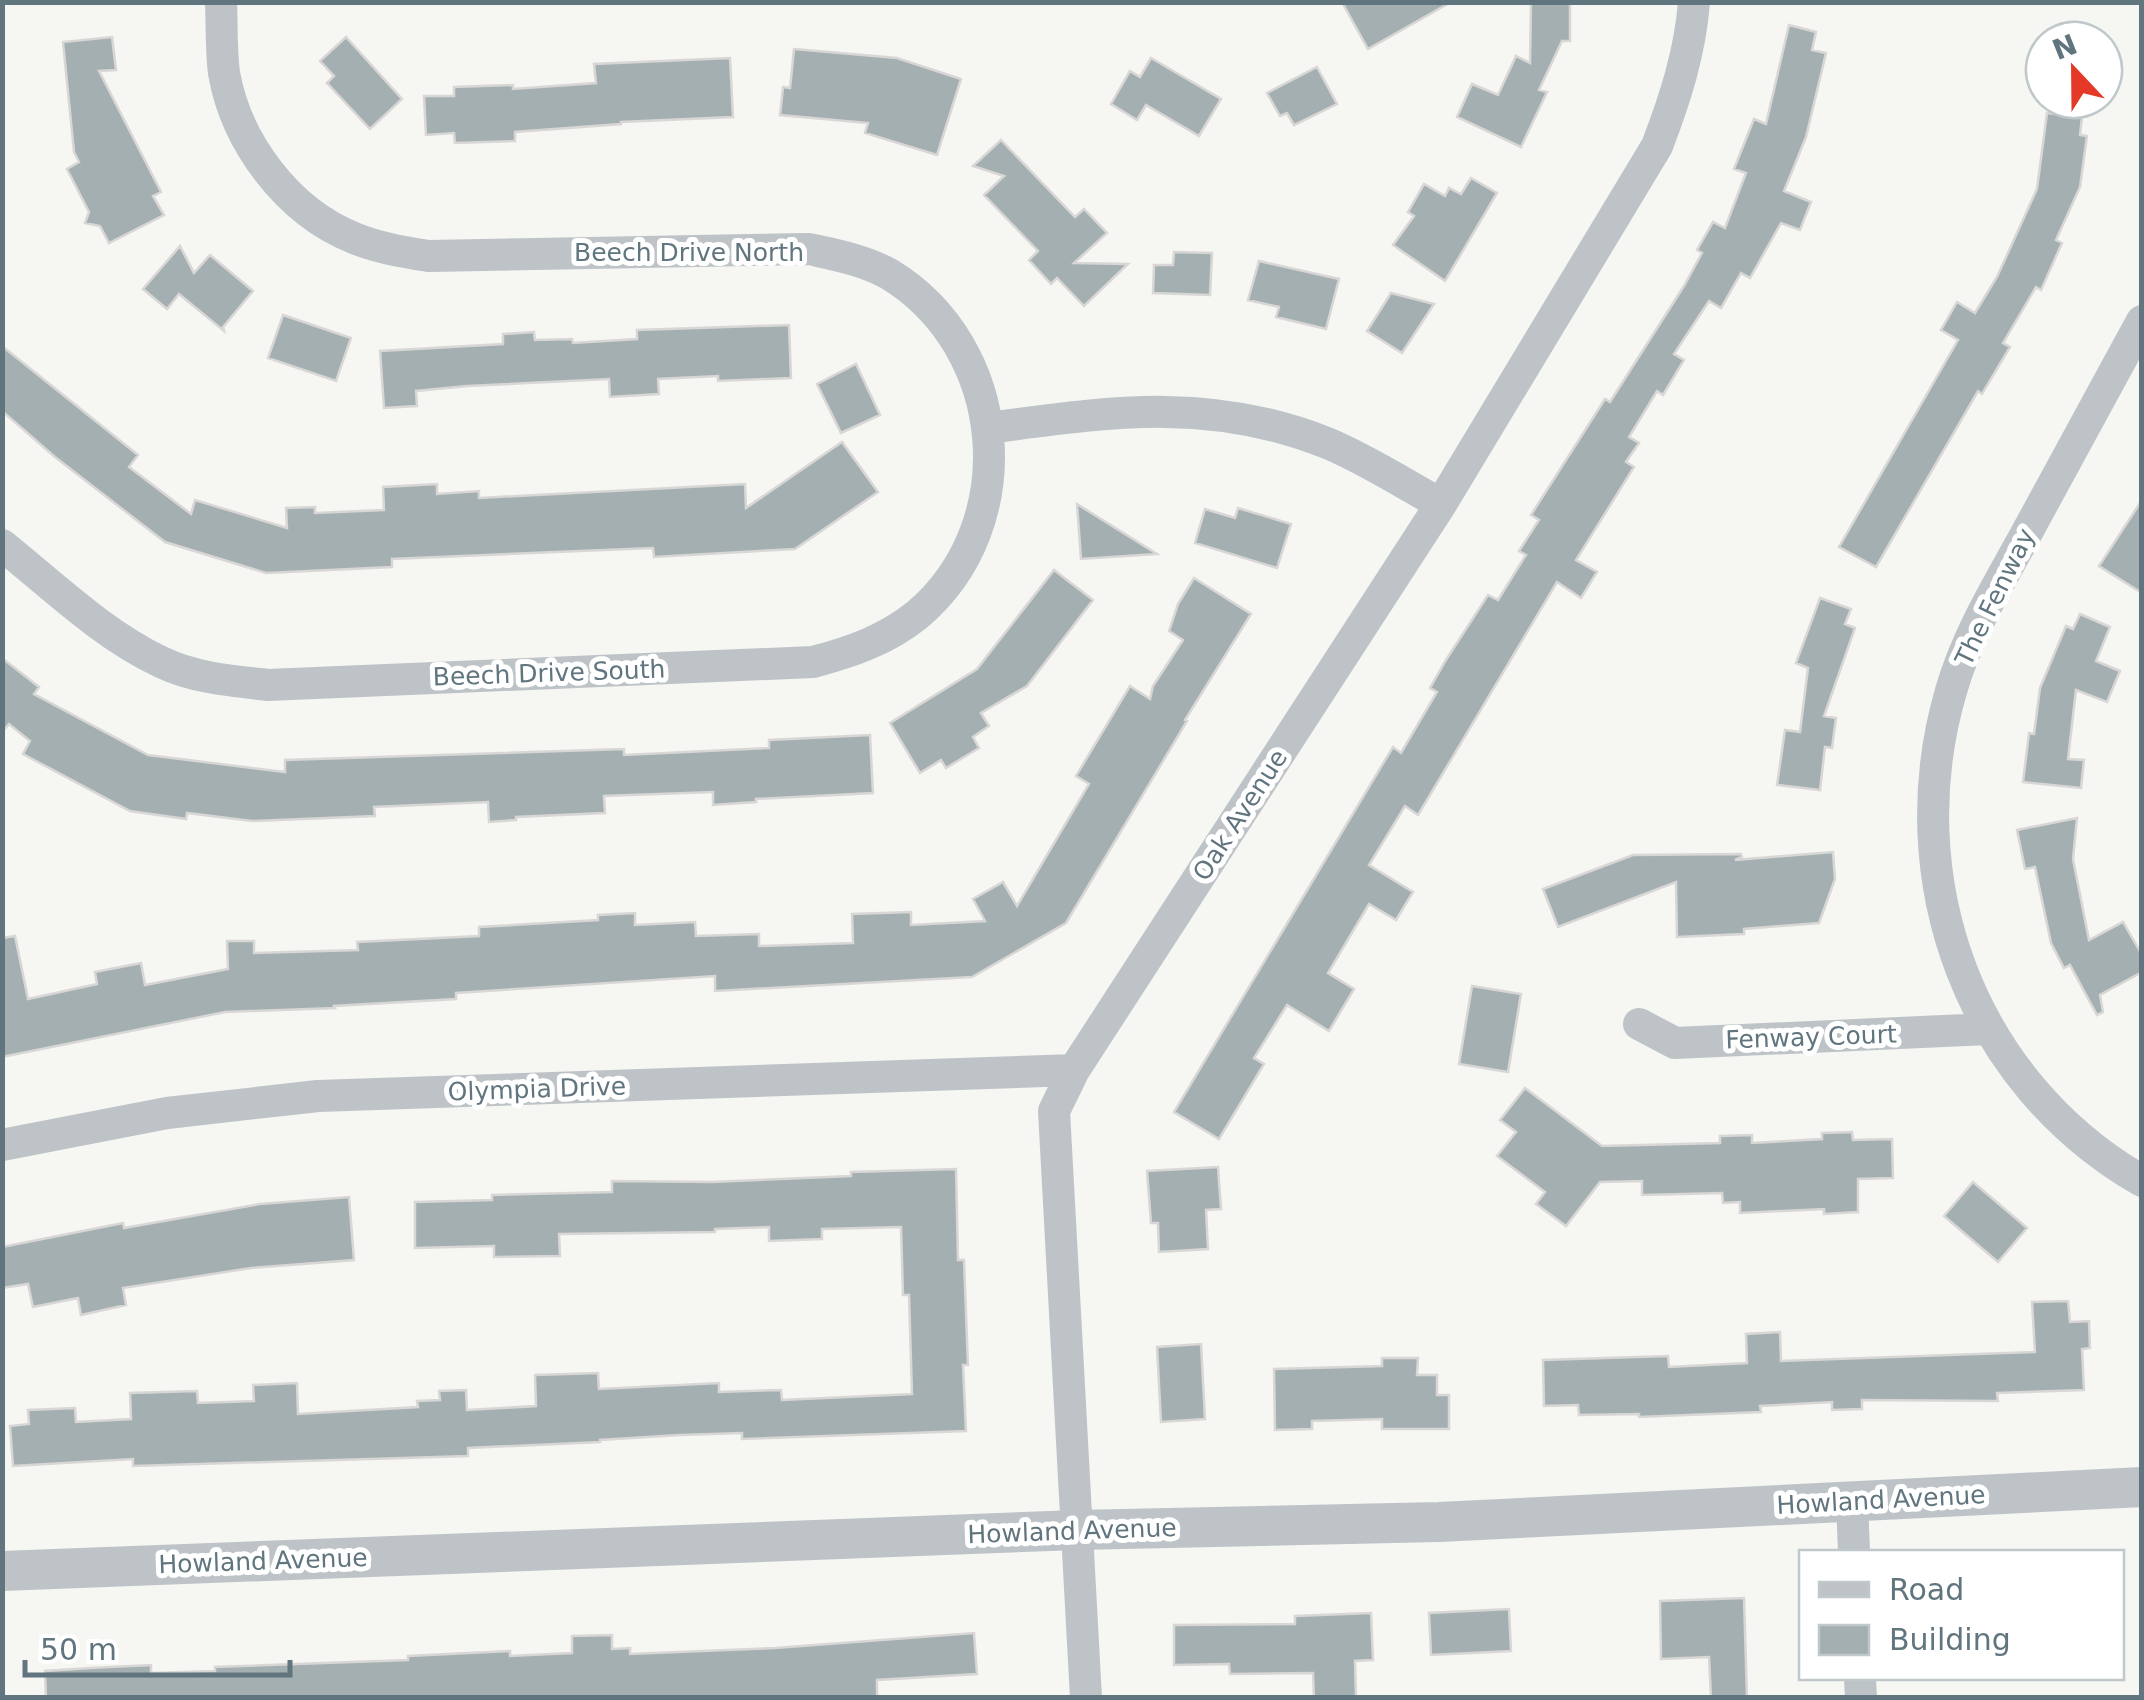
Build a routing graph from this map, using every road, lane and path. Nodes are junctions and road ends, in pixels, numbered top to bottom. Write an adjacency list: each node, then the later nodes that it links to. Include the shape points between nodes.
1 (221, 2): 4 (street, Beech Drive North, via 224,72 256,155 314,216 351,237 429,256 809,250 850,258 888,274 956,336 975,373)
2 (1694, 2): 5 (street, Oak Avenue, via 1678,90 1657,146)
3 (2142, 321): 8 (street, The Fenway, via 1972,632 1940,736 1933,814 1937,877 1950,942)
4 (988, 428): 5 (street, via 1122,411 1245,420 1327,444); 6 (street, Beech Drive South, via 984,504 970,546 945,586 888,635 814,662 268,685 215,679 164,663 116,637)
5 (1441, 504): 9 (street, Oak Avenue)
6 (2, 546)
7 (1638, 1024): 8 (street, Fenway Court, via 1675,1043)
8 (1988, 1029): 11 (street, The Fenway, via 2062,1124)
9 (1074, 1070): 10 (street, Olympia Drive, via 318,1096 167,1113); 14 (street, Oak Avenue, via 1054,1111)
10 (2, 1145)
11 (2142, 1181)
12 (2142, 1487): 13 (street, Howland Avenue)
13 (1852, 1501): 14 (street, Howland Avenue, via 1439,1522); 15 (street)
14 (1077, 1530): 16 (street, Howland Avenue); 17 (street, Oak Avenue)
15 (1854, 1550)
16 (2, 1571)
17 (1086, 1698)

